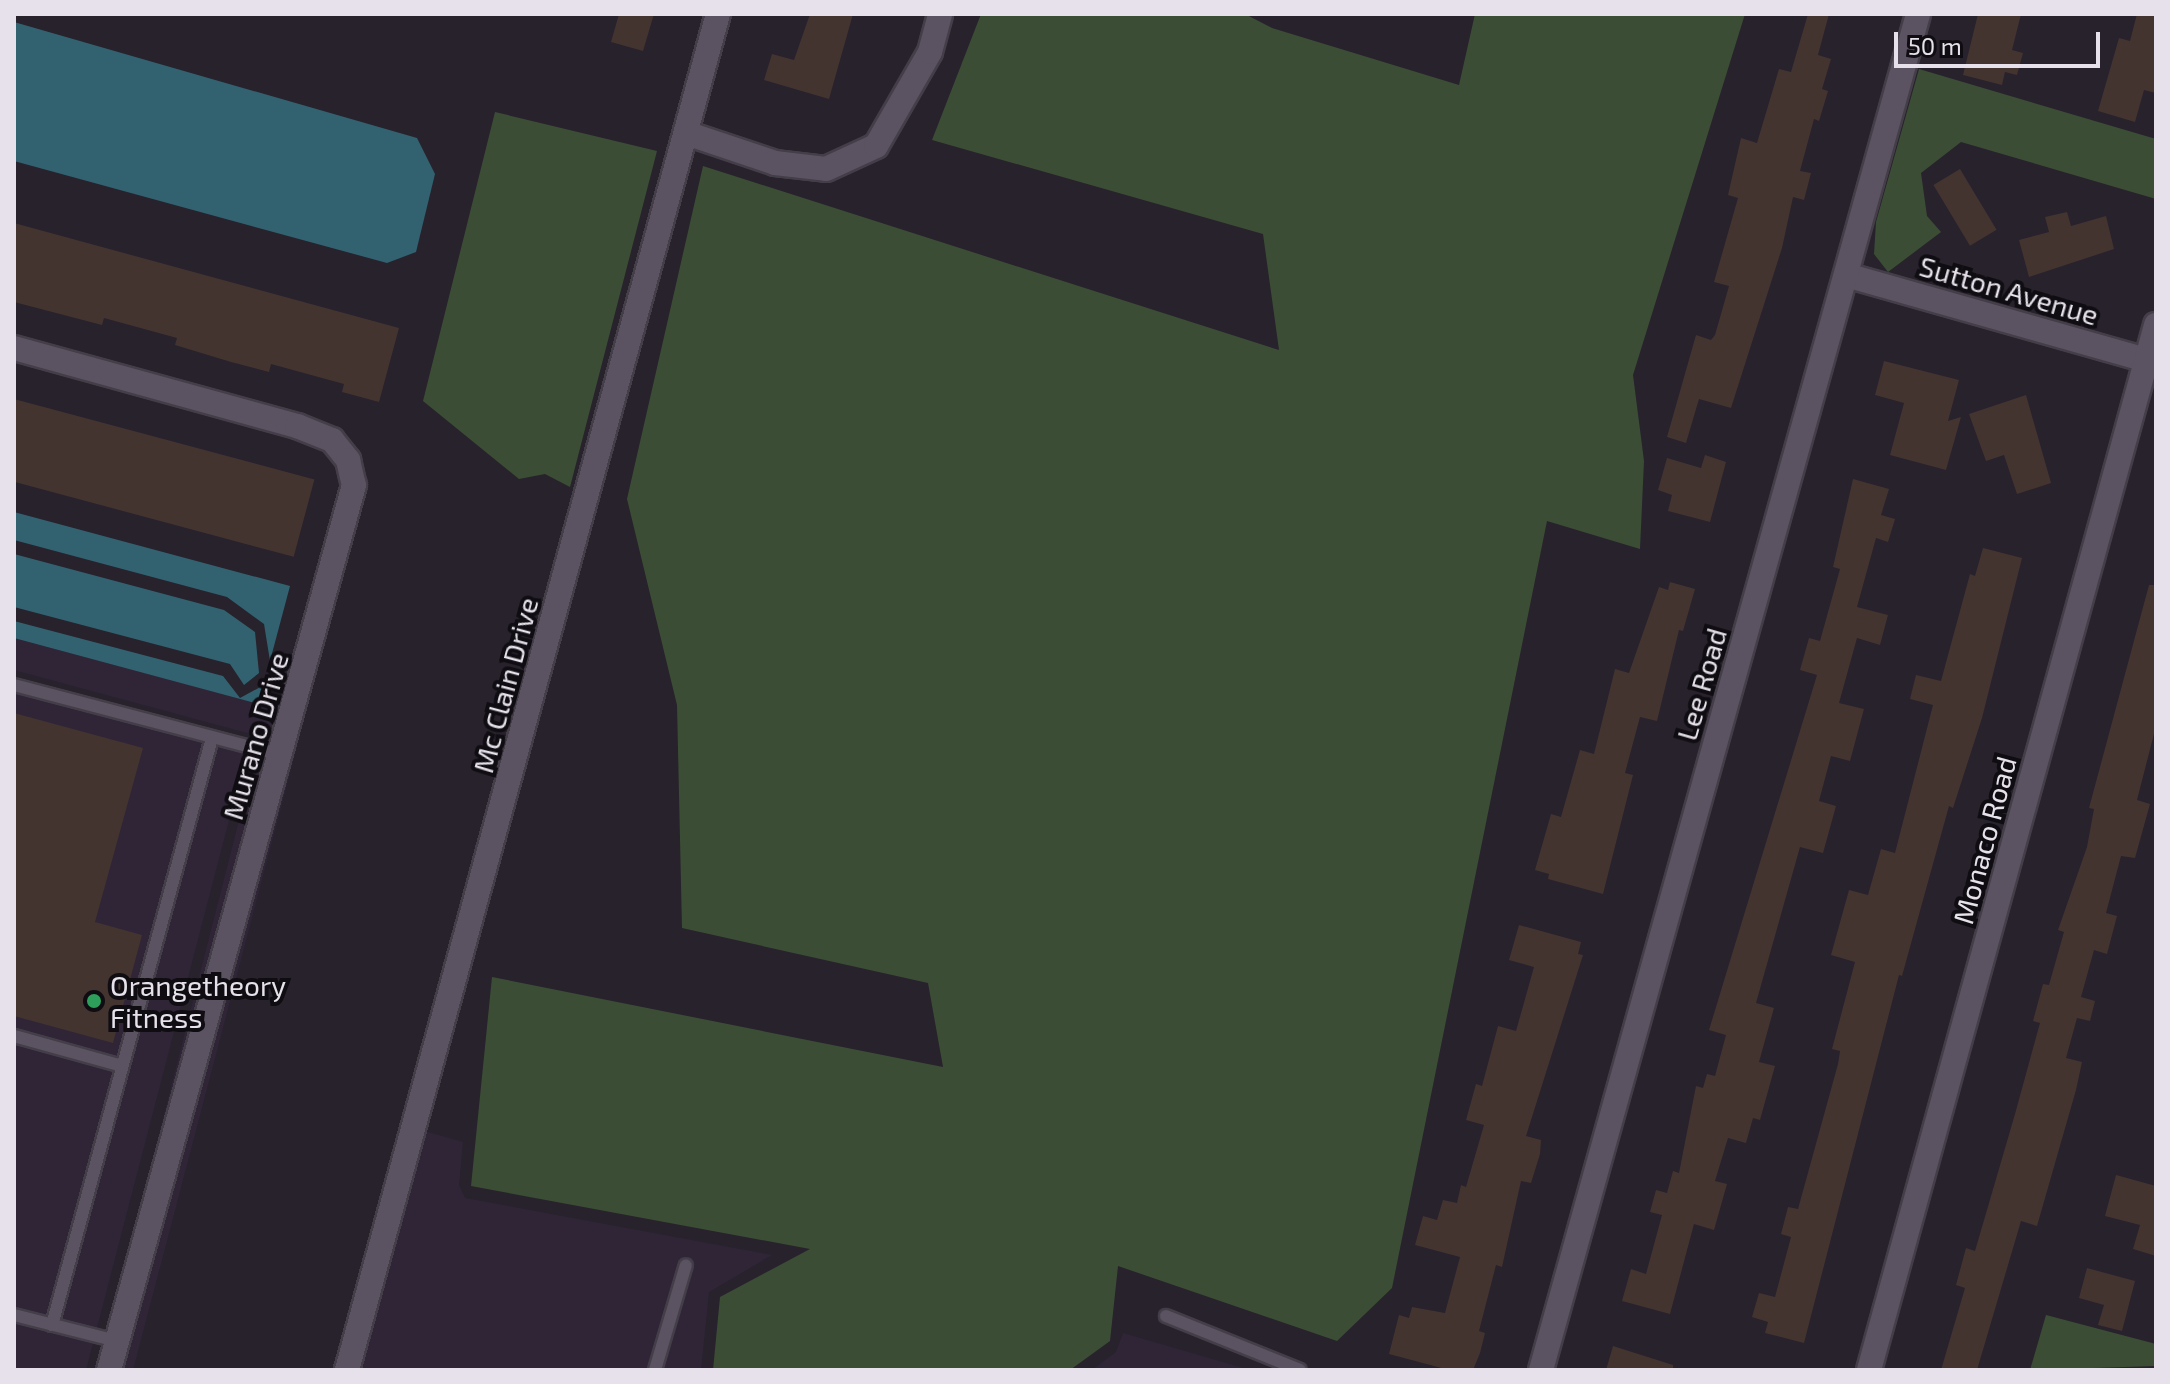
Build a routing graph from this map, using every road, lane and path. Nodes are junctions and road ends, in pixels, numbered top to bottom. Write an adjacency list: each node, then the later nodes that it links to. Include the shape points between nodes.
1 (718, 14): 4 (street, Mc Clain Drive)
2 (940, 14): 4 (street, via 930,52 876,146 826,169 775,163)
3 (1918, 14): 5 (street, Lee Road)
4 (686, 133): 20 (street, Mc Clain Drive)
5 (1846, 275): 8 (street, Sutton Avenue); 23 (street, Lee Road)
6 (2156, 325): 8 (street, Monaco Road)
7 (14, 348): 11 (street, Murano Drive, via 297,426 332,440 348,460 354,485 350,510)
8 (2151, 361): 24 (street, Monaco Road)
9 (14, 685): 10 (lane)
10 (212, 738): 11 (lane); 13 (lane)
11 (281, 755): 18 (street, Murano Drive)
12 (14, 1036): 13 (lane)
13 (122, 1066): 17 (lane)
14 (686, 1265): 21 (lane)
15 (14, 1315): 17 (lane)
16 (1166, 1316): 22 (lane)
17 (52, 1325): 18 (lane)
18 (117, 1341): 19 (street, Murano Drive)
19 (109, 1370)
20 (347, 1370)
21 (655, 1370)
22 (1300, 1370)
23 (1541, 1370)
24 (1869, 1370)

